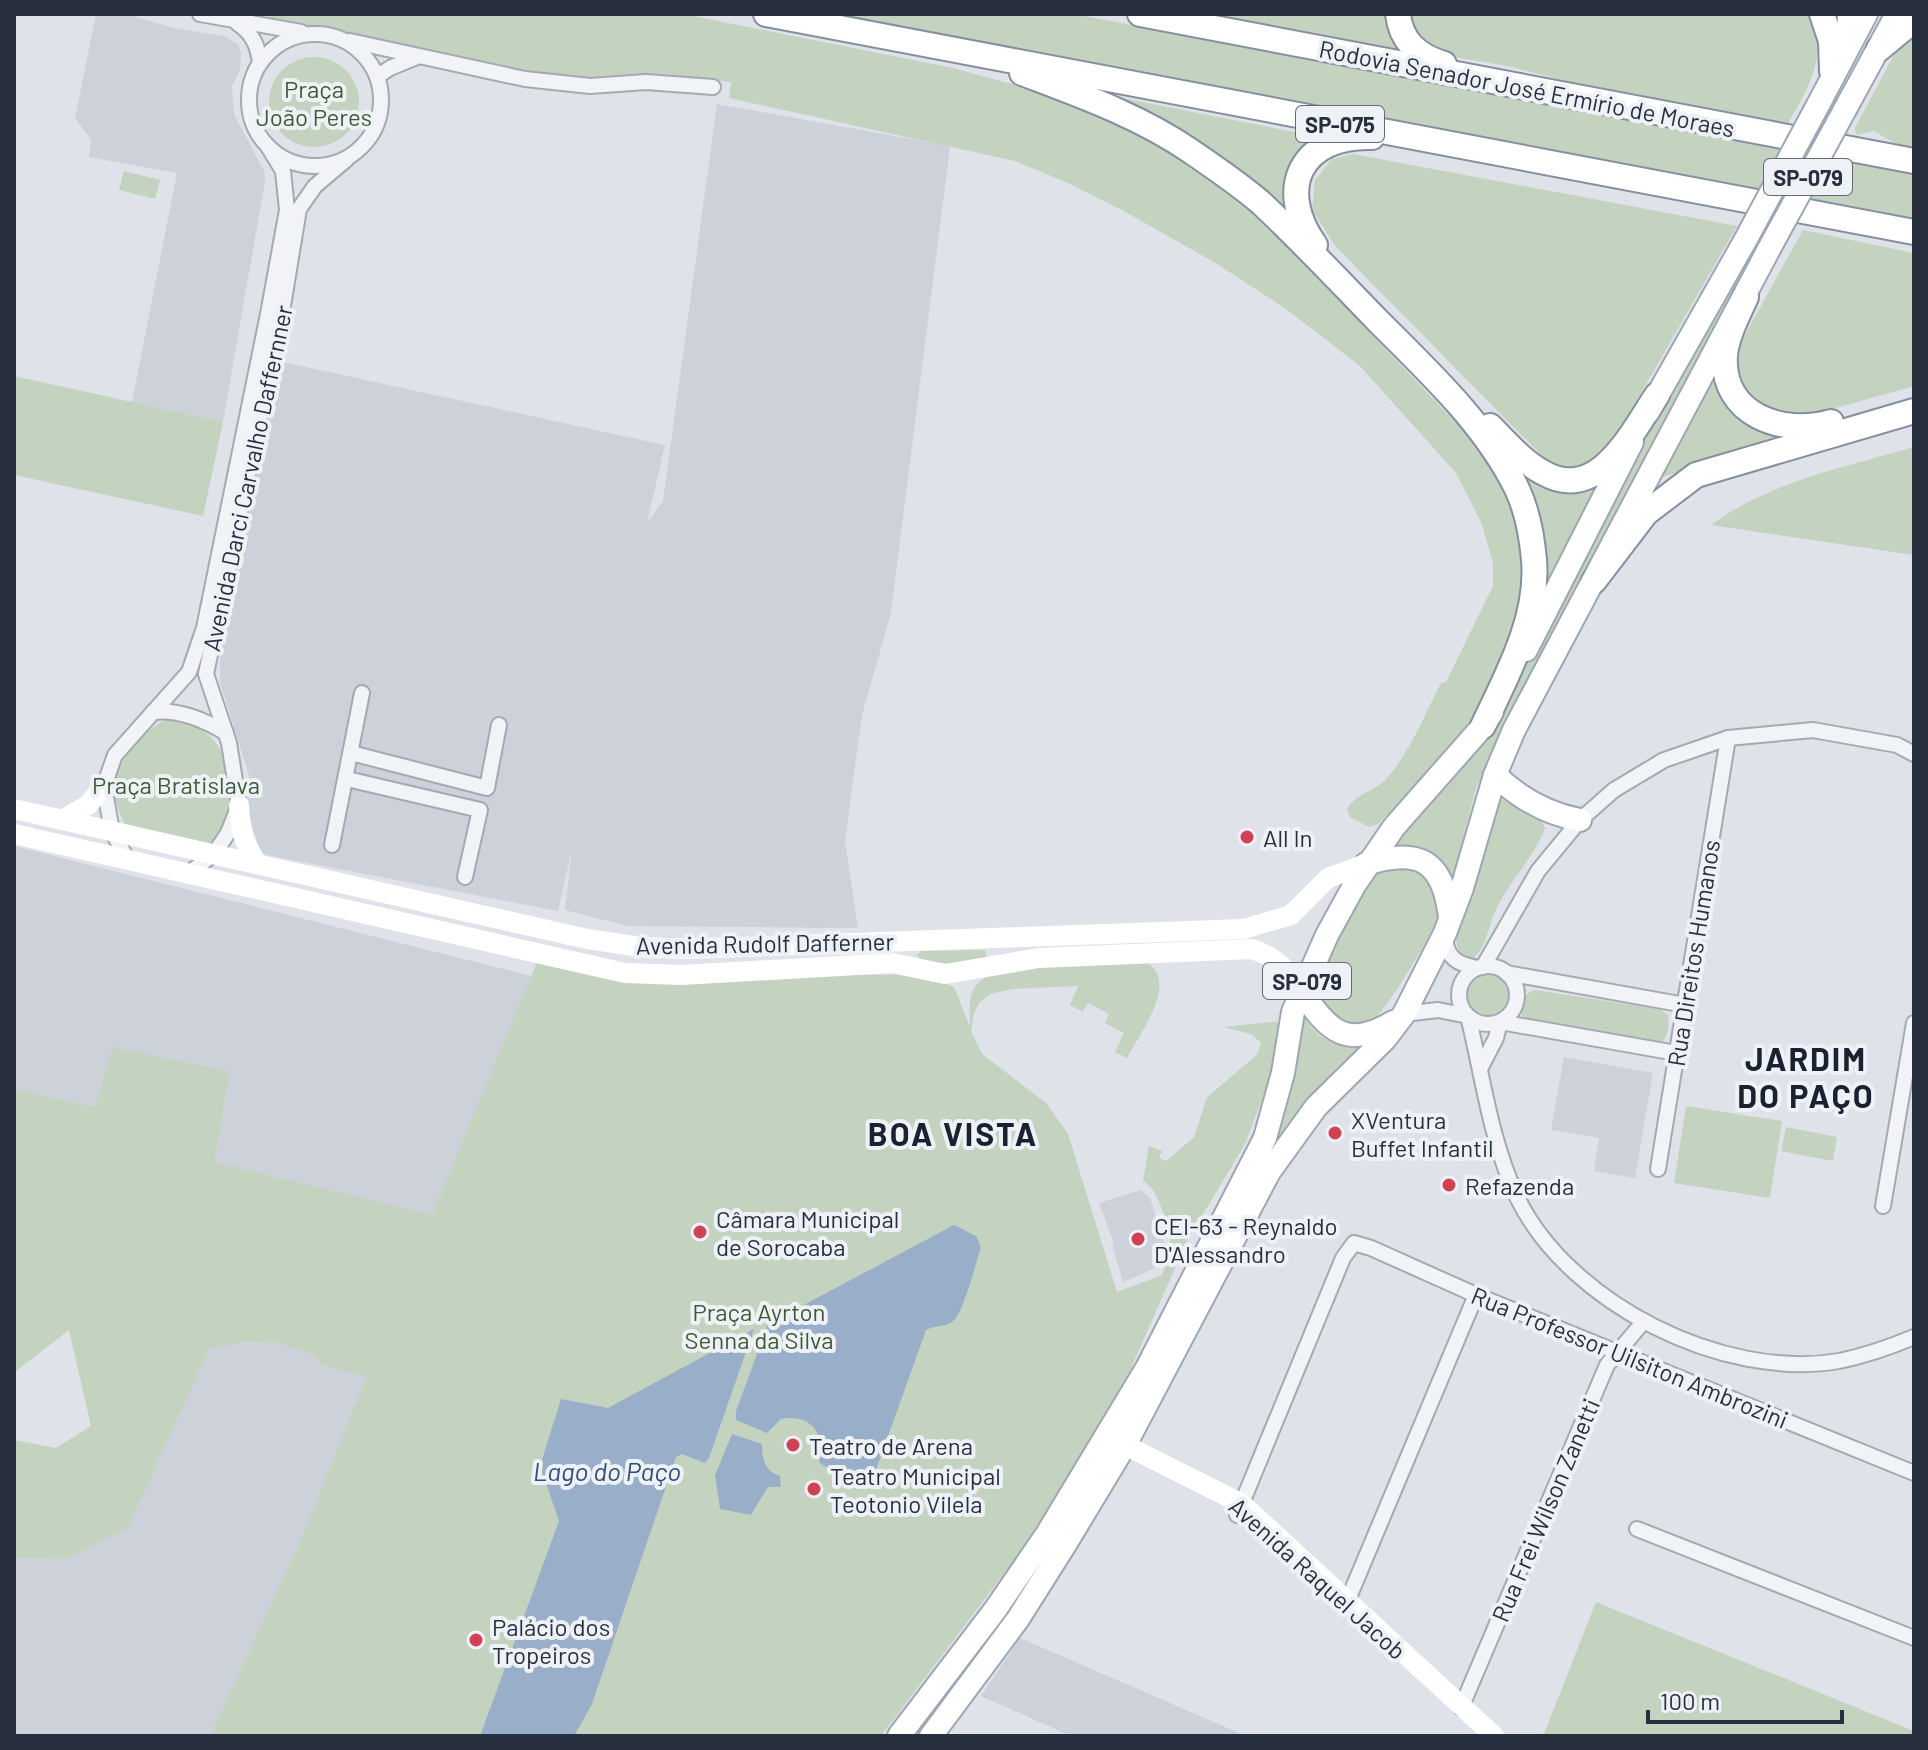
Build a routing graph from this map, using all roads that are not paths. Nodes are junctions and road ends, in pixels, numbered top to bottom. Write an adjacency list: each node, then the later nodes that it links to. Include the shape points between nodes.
1 (200, 14): 10 (street)
2 (766, 14): 13 (highway, SP-075)
3 (1140, 14): 20 (highway, Rodovia Senador José Ermírio de Moraes)
4 (1398, 14): 20 (highway, via 1404,36 1422,56)
5 (1822, 14): 17 (highway, via 1831,41)
6 (1848, 14): 17 (main road, via 1847,36)
7 (1866, 14): 21 (main road, SP-079)
8 (1897, 14): 14 (main road, SP-079)
9 (1914, 20): 14 (highway)
10 (233, 21): 11 (street); 16 (street, via 248,31)
11 (309, 33): 12 (street); 16 (street, via 281,43)
12 (341, 39): 15 (street); 18 (street, via 357,48)
13 (960, 49): 22 (highway, SP-075); 36 (highway, via 1108,106 1190,150 1258,200 1431,374 1488,440 1518,491 1529,528 1534,589 1511,666)
14 (1879, 49): 27 (main road, SP-079, bridge)
15 (417, 57): 18 (street); 19 (street, via 590,86 646,82)
16 (260, 63): 23 (street, via 249,107 257,134)
17 (1832, 71): 21 (main road)
18 (378, 76): 24 (street, via 382,95 377,124 362,148)
19 (713, 87)
20 (1515, 87): 25 (highway, Rodovia Senador José Ermírio de Moraes)
21 (1819, 102): 29 (main road, SP-079, bridge)
22 (1441, 144): 26 (highway, SP-075); 29 (highway, via 1368,137 1332,143 1316,152 1303,167 1295,196 1297,212 1314,244 1542,473 1568,479 1599,471 1620,452)
23 (269, 148): 24 (street, via 306,166); 28 (street, Avenida Darci Carvalho Daffernner, via 283,171 287,210)
24 (347, 159): 28 (street, Avenida Darci Carvalho Daffernner, via 315,186 299,209)
25 (1914, 161)
26 (1914, 232)
27 (1746, 297): 30 (highway, via 1725,354 1726,374 1753,415 1775,425 1821,425); 32 (main road, SP-079)
28 (262, 374): 34 (street, Avenida Darci Carvalho Daffernner, via 204,628 189,672); 37 (street, Avenida Darci Carvalho Daffernner, via 206,674)
29 (1657, 395): 36 (main road, SP-079)
30 (1914, 398)
31 (1914, 411): 32 (highway, via 1696,475 1646,513)
32 (1594, 581): 41 (main road, SP-079)
33 (362, 693): 39 (street)
34 (153, 712): 37 (street, via 187,715); 43 (street, Avenida Darci Carvalho Daffernner, via 115,755)
35 (499, 725): 39 (street, via 487,788)
36 (1483, 726): 54 (main road, SP-079)
37 (226, 733): 44 (street, Avenida Darci Carvalho Daffernner)
38 (1728, 738): 40 (street, via 1813,730 1897,745); 47 (street, via 1664,760 1614,790); 65 (street, Rua Direitos Humanos)
39 (351, 753): 42 (street)
40 (1914, 754)
41 (1495, 775): 47 (main road, via 1550,812); 57 (main road, SP-079)
42 (347, 779): 50 (street); 56 (street, via 480,810)
43 (104, 786): 46 (main road, via 88,805); 48 (street)
44 (239, 805): 51 (street); 53 (main road, via 244,839)
45 (14, 809): 46 (main road, Avenida Rudolf Dafferner)
46 (62, 820): 48 (main road, Avenida Rudolf Dafferner)
47 (1580, 820): 60 (street, via 1538,871)
48 (112, 831): 51 (main road, Avenida Rudolf Dafferner); 52 (street)
49 (14, 834): 52 (main road, Avenida Rudolf Dafferner)
50 (332, 845)
51 (214, 854): 53 (main road, Avenida Rudolf Dafferner); 55 (street)
52 (128, 861): 55 (main road, Avenida Rudolf Dafferner)
53 (258, 864): 59 (main road, Avenida Rudolf Dafferner, via 641,947)
54 (1366, 864): 57 (main road, via 1397,856 1428,865 1447,894); 58 (main road, Avenida Rudolf Dafferner, via 1328,878 1291,915 1244,929); 64 (main road, SP-079, via 1327,935)
55 (189, 873): 62 (main road, Avenida Rudolf Dafferner, via 625,973 681,975 892,963)
56 (465, 877)
57 (1447, 926): 60 (street, via 1447,954); 66 (main road, SP-079)
58 (990, 938): 59 (main road, Avenida Rudolf Dafferner); 61 (main road, via 992,957)
59 (920, 941): 62 (main road, via 907,957)
60 (1480, 967): 63 (street); 67 (street, via 1461,985 1459,1002)
61 (982, 968): 62 (main road, Avenida Rudolf Dafferner, via 945,974); 64 (main road, Avenida Rudolf Dafferner, via 1039,958 1252,949 1268,954)
62 (923, 971)
63 (1506, 973): 65 (street); 68 (street, via 1516,999)
64 (1309, 990): 66 (main road, via 1326,1024 1340,1033 1366,1036); 89 (main road, SP-079, via 1293,1012 1265,1138 1147,1368 1047,1534)
65 (1685, 1005): 71 (street, Rua Direitos Humanos)
66 (1404, 1014): 67 (street, via 1438,1010); 82 (main road, SP-079, via 1316,1107 1269,1172)
67 (1468, 1016): 68 (street, via 1480,1023); 72 (street)
68 (1500, 1022): 71 (street); 72 (street)
69 (1914, 1023): 70 (street)
70 (1912, 1046): 73 (street)
71 (1676, 1053): 76 (street, Rua Direitos Humanos)
72 (1481, 1067): 79 (street, via 1486,1109 1518,1199 1549,1245 1582,1279)
73 (1909, 1087): 75 (street)
74 (1914, 1098): 75 (street)
75 (1898, 1116): 77 (street)
76 (1658, 1169)
77 (1883, 1206)
78 (1476, 1295): 81 (street, Rua Professor Uilsiton Ambrozini); 84 (street, Rua Professor Uilsiton Ambrozini, via 1371,1248 1354,1243 1348,1247); 86 (street)
79 (1644, 1321): 80 (street, via 1715,1350 1782,1362 1837,1361); 81 (street, Rua Frei Wilson Zanetti)
80 (1914, 1337)
81 (1617, 1353): 83 (street, Rua Professor Uilsiton Ambrozini); 88 (street, Rua Frei Wilson Zanetti, via 1607,1365)
82 (1122, 1450): 84 (main road, Avenida Raquel Jacob); 90 (main road, SP-079, via 1018,1619)
83 (1914, 1473)
84 (1239, 1510): 86 (main road, Avenida Raquel Jacob); 91 (main road, Avenida Raquel Jacob)
85 (1637, 1529): 87 (street)
86 (1347, 1602): 88 (main road, Avenida Raquel Jacob)
87 (1914, 1638)
88 (1461, 1708): 92 (main road, Avenida Raquel Jacob)
89 (899, 1736)
90 (931, 1736)
91 (1476, 1736)
92 (1494, 1736)

